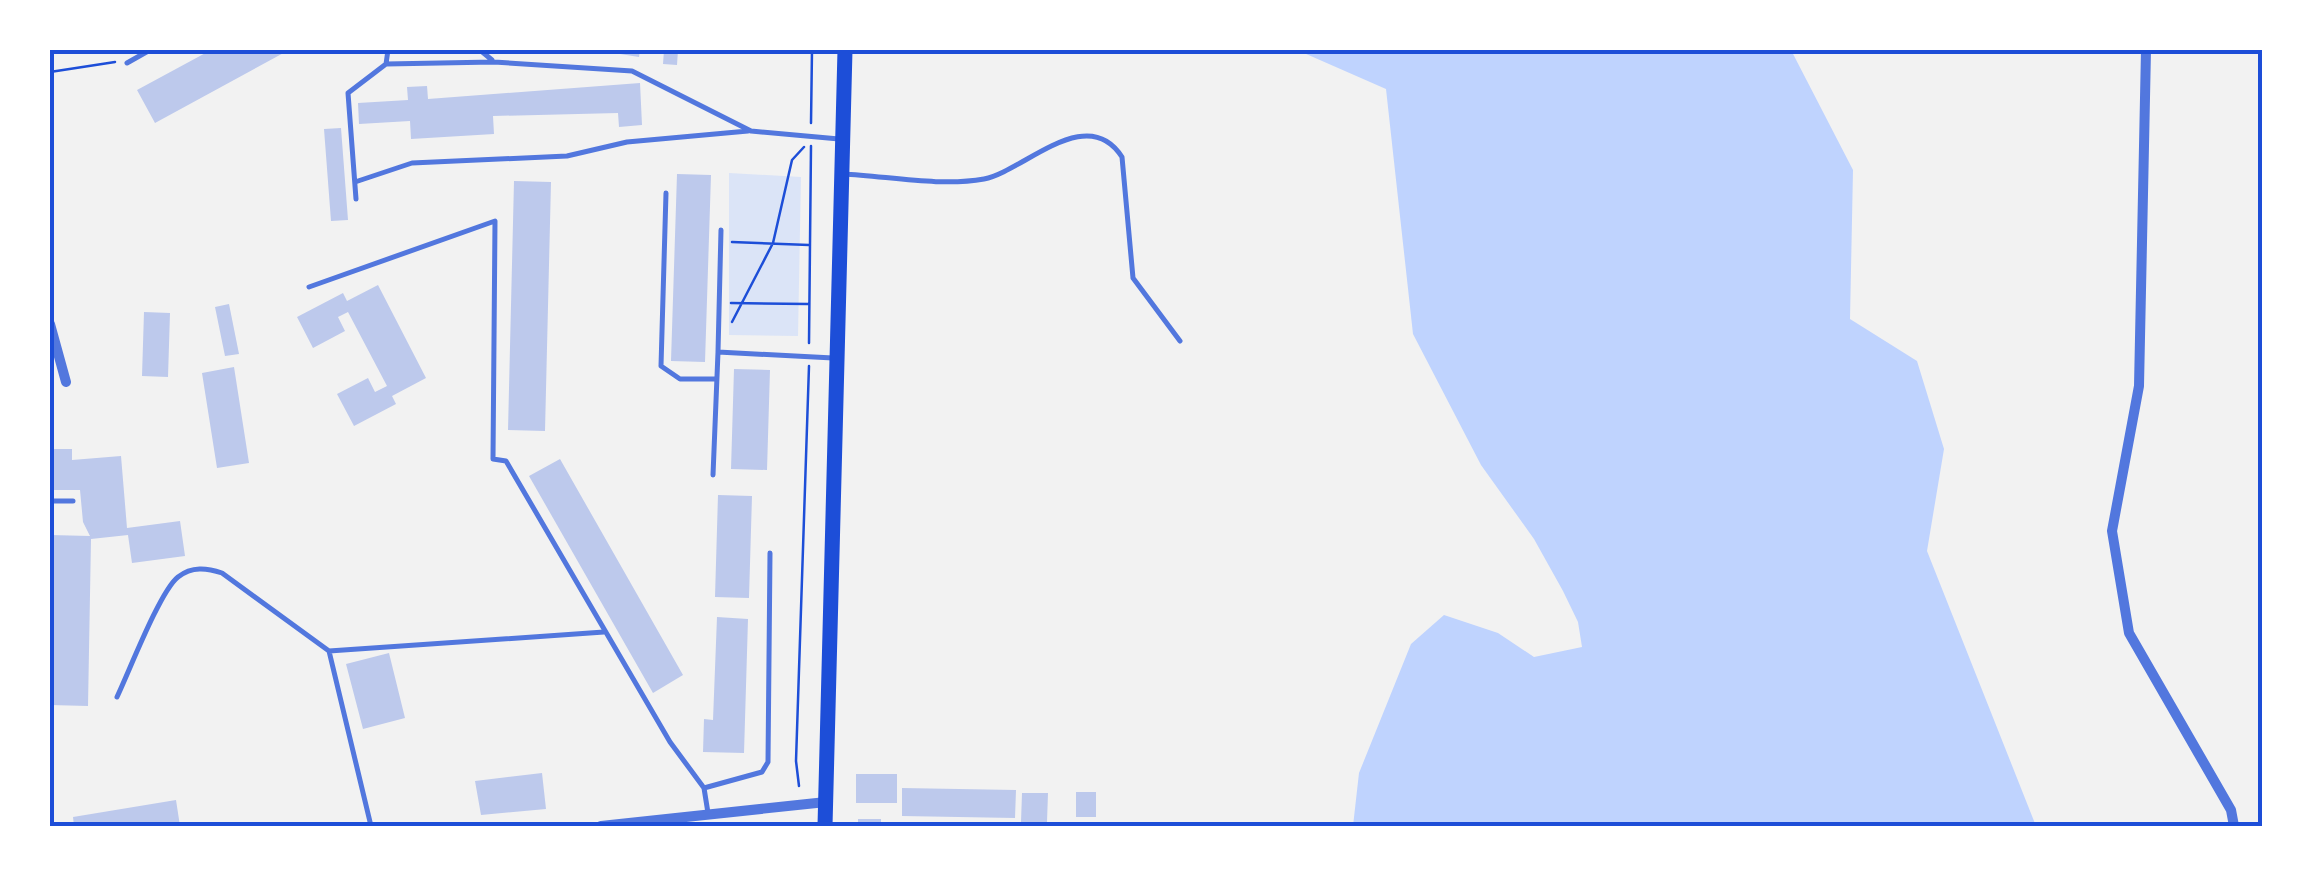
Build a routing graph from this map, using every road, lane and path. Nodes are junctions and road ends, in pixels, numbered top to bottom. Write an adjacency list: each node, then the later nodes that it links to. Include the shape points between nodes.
1 (150, 50): 8 (lane)
2 (388, 50): 9 (lane)
3 (480, 50): 7 (lane)
4 (812, 50): 12 (path)
5 (845, 50): 13 (main road)
6 (2146, 50): 48 (street, via 2139,386 2112,531 2129,632)
7 (494, 62): 9 (lane); 11 (lane, via 632,70)
8 (126, 63): 10 (path)
9 (386, 64): 15 (lane, via 348,93)
10 (50, 72)
11 (751, 131): 12 (lane); 15 (lane, via 627,142 567,156 412,162)
12 (811, 138): 13 (lane); 20 (path, via 792,160); 21 (path)
13 (842, 139): 14 (main road)
14 (840, 174): 27 (lane, via 982,179 1050,146 1099,137 1122,157 1133,278); 31 (main road)
15 (354, 182): 17 (lane)
16 (666, 193): 32 (lane, via 661,366 680,379)
17 (356, 199)
18 (721, 230): 19 (lane)
19 (720, 242): 20 (path); 23 (lane)
20 (773, 244): 21 (path); 24 (path)
21 (810, 245): 25 (path)
22 (309, 287): 38 (lane, via 495,221 493,459 506,461)
23 (719, 303): 24 (path); 28 (lane)
24 (745, 303): 25 (path); 28 (path)
25 (810, 304): 30 (path)
26 (50, 324): 33 (street)
27 (1180, 341)
28 (718, 342): 29 (lane)
29 (718, 352): 30 (lane); 32 (lane)
30 (809, 358): 31 (lane); 41 (path)
31 (836, 358): 43 (main road)
32 (714, 380): 34 (lane)
33 (66, 382)
34 (713, 475)
35 (73, 500): 36 (lane)
36 (50, 501)
37 (770, 553): 42 (lane, via 768,762 762,772)
38 (604, 632): 39 (lane); 42 (lane)
39 (329, 651): 40 (lane, via 222,573 189,570 171,584); 45 (lane)
40 (117, 697)
41 (800, 786)
42 (704, 788): 44 (lane)
43 (826, 802): 44 (street); 47 (main road)
44 (708, 816): 46 (street)
45 (372, 826)
46 (601, 826)
47 (826, 826)
48 (2234, 826)

